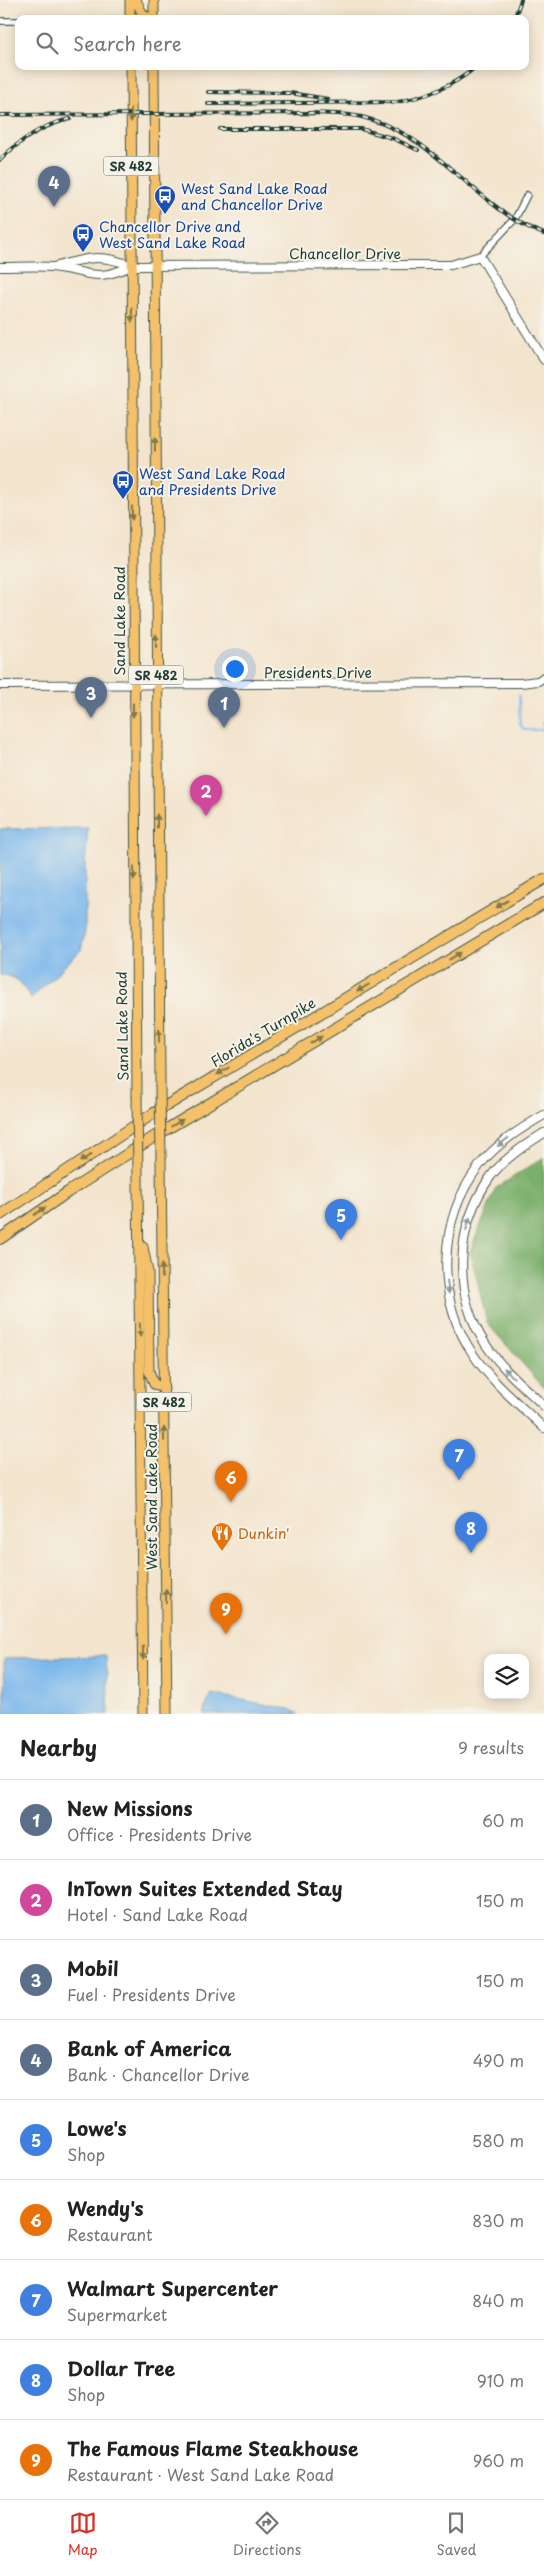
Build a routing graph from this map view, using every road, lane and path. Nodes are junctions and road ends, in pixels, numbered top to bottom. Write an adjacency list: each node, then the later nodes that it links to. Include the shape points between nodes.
1 (130, 0): 4 (main road)
2 (136, 0): 5 (main road)
3 (154, 0): 6 (main road)
4 (130, 15)
5 (145, 15)
6 (152, 15)
7 (0, 21): 8 (street)
8 (15, 21)
9 (130, 70): 13 (main road, Sand Lake Road / SR 482, one-way to 13)
10 (153, 70): 14 (main road, SR 482)
11 (527, 195): 12 (street, Chancellor Drive, via 514,220)
12 (480, 256): 14 (street, Chancellor Drive, via 451,265); 17 (street)
13 (131, 266): 14 (street, Chancellor Drive); 16 (street, Chancellor Drive, via 112,258 75,261); 16 (street, Chancellor Drive, via 111,276); 20 (main road, Sand Lake Road / SR 482, one-way to 20)
14 (154, 266): 21 (main road, SR 482, one-way to 14)
15 (0, 267): 16 (street, Chancellor Drive)
16 (52, 267)
17 (544, 360)
18 (544, 677): 21 (street, Presidents Drive, via 521,683)
19 (0, 685): 20 (street, Presidents Drive)
20 (133, 685): 21 (street, Presidents Drive); 26 (main road, Sand Lake Road / SR 482, one-way to 26, bridge)
21 (156, 686): 30 (main road, West Sand Lake Road / SR 482, one-way to 21, bridge)
22 (544, 879): 27 (highway, Florida's Turnpike, one-way to 27, via 151,1115)
23 (544, 903): 29 (highway, one-way to 23, via 157,1135)
24 (544, 1115): 32 (street, one-way to 32, via 497,1147 479,1166 456,1208 445,1261 453,1312 461,1334 491,1377)
25 (544, 1133): 31 (street, one-way to 25, via 502,1367 476,1328 466,1300 461,1261 471,1213 491,1176 507,1159)
26 (138, 1176): 28 (main road, West Sand Lake Road / SR 482)
27 (0, 1215)
28 (138, 1225): 30 (main road, via 148,1272 149,1371 154,1384); 33 (main road, West Sand Lake Road / SR 482, one-way to 33)
29 (0, 1239)
30 (164, 1389): 34 (main road, West Sand Lake Road / SR 482, one-way to 30)
31 (544, 1406)
32 (544, 1428)
33 (143, 1714)
34 (167, 1714)

